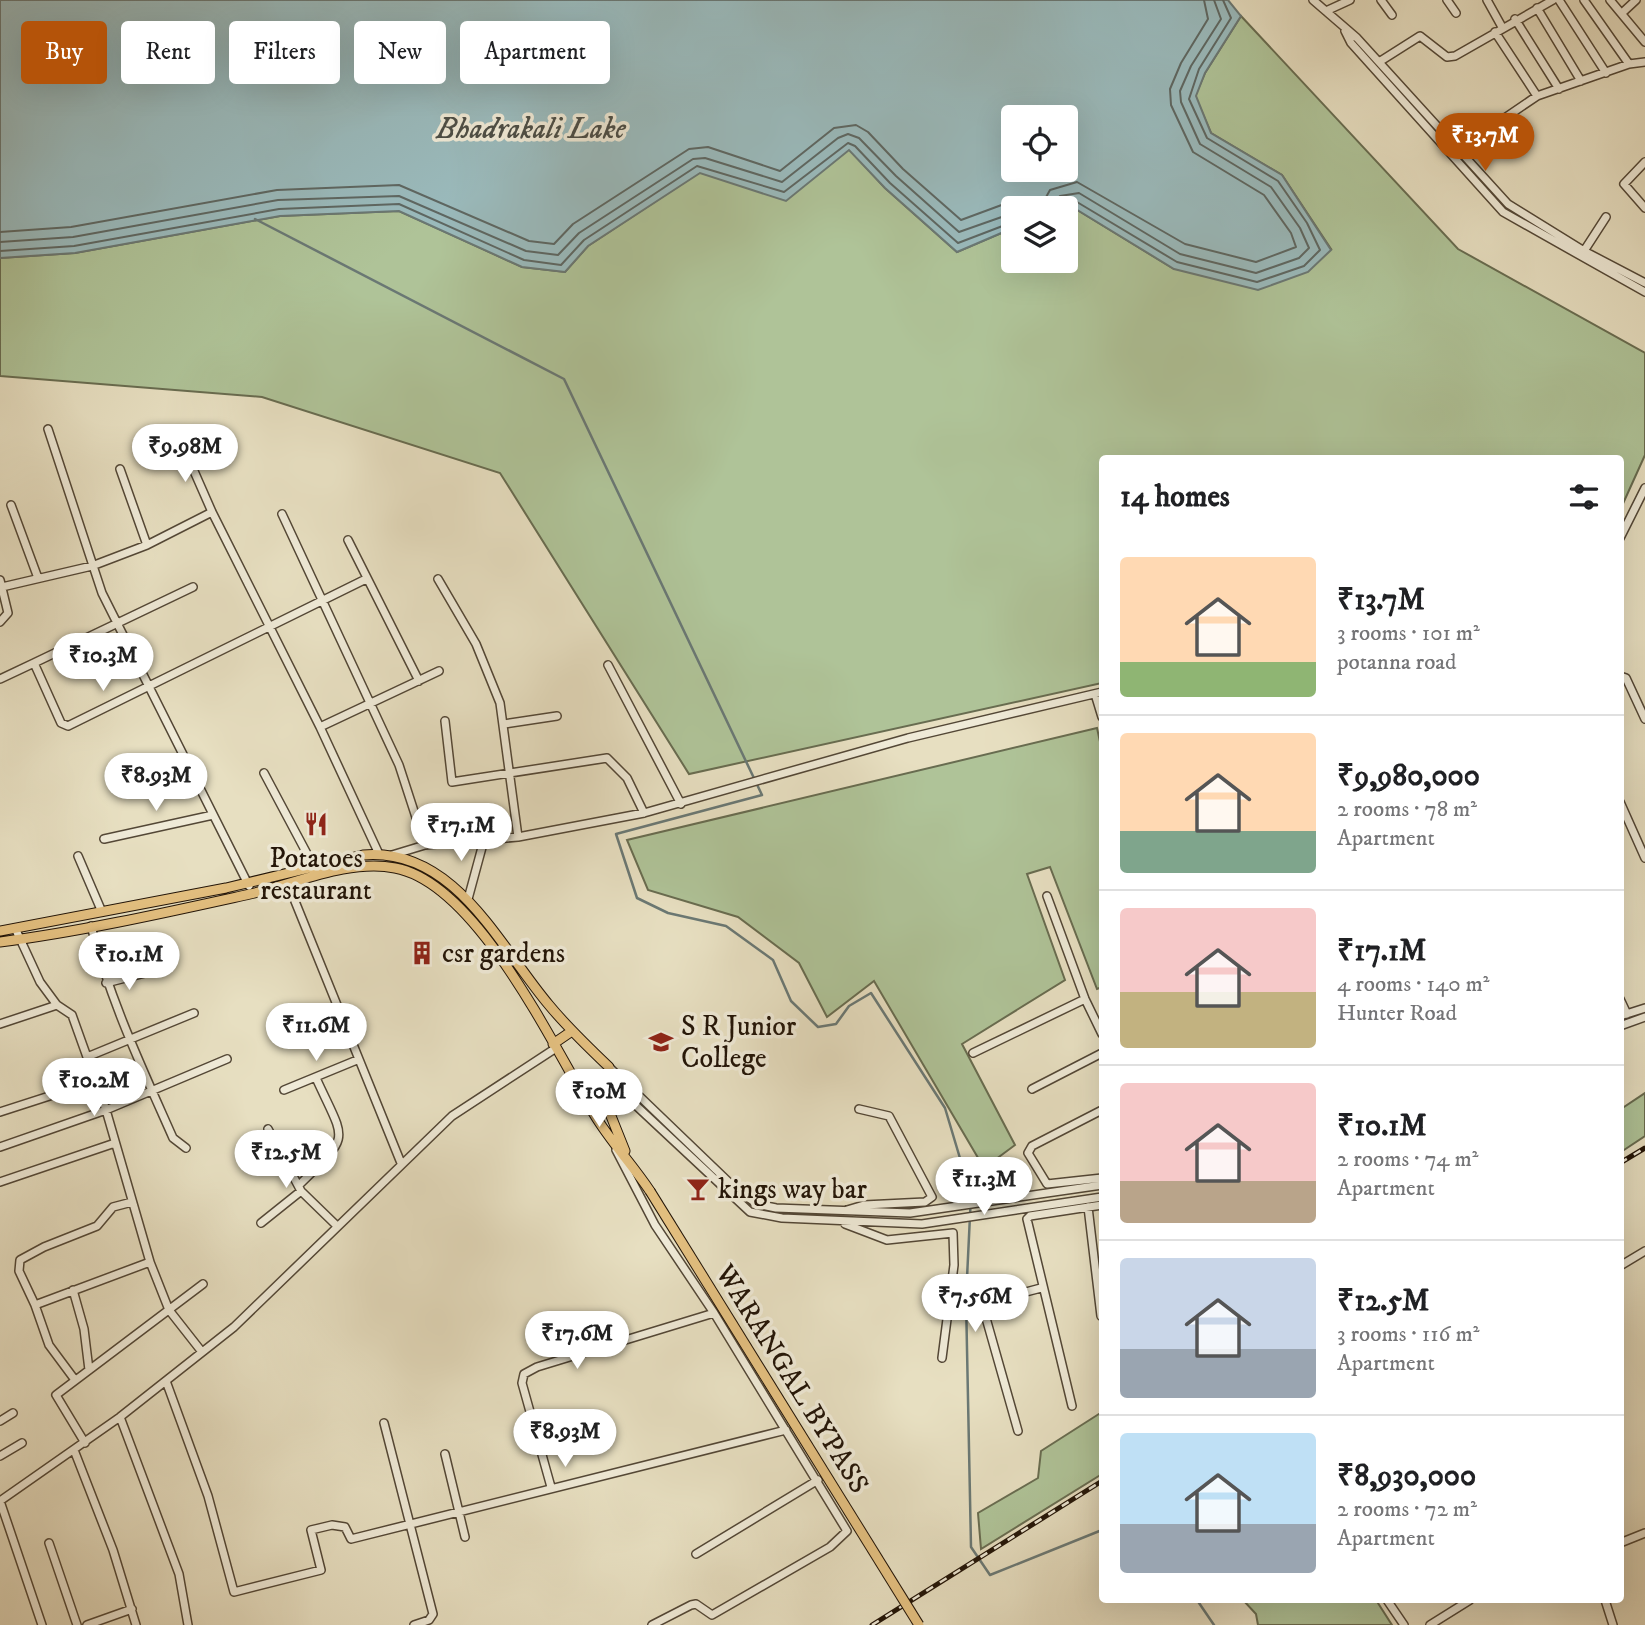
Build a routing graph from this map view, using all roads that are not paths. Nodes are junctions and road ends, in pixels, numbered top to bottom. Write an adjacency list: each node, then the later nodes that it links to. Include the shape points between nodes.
1 (1313, 0): 11 (street)
2 (1350, 0): 11 (street)
3 (1381, 0): 14 (street)
4 (1447, 0): 12 (street)
5 (1487, 0): 17 (street)
6 (1556, 0): 10 (street); 22 (street)
7 (1584, 0): 21 (street)
8 (1610, 0): 13 (street)
9 (1636, 0): 13 (street)
10 (1537, 8): 15 (street); 23 (street)
11 (1326, 11): 16 (street)
12 (1456, 13)
13 (1622, 13): 18 (street)
14 (1392, 15)
15 (1516, 19): 17 (street); 24 (street)
16 (1344, 27): 19 (street); 27 (street, via 1351,43)
17 (1499, 30): 19 (street, via 1447,57 1420,36); 25 (street)
18 (1645, 42)
19 (1379, 62): 26 (street)
20 (1645, 62): 21 (street)
21 (1629, 64): 22 (street)
22 (1606, 73): 23 (street)
23 (1581, 81): 24 (street)
24 (1559, 89): 25 (street)
25 (1537, 96): 26 (street)
26 (1457, 150): 27 (street); 31 (street, via 1517,212)
27 (1450, 156): 33 (street, via 1513,219)
28 (1644, 164): 29 (street, via 1624,184)
29 (1645, 208)
30 (1606, 217): 31 (street)
31 (1584, 251): 32 (street)
32 (1644, 279)
33 (1645, 292)
34 (48, 429): 44 (street)
35 (183, 446): 39 (street)
36 (120, 468): 43 (street)
37 (1645, 488): 41 (street)
38 (10, 505): 45 (street)
39 (212, 512): 43 (street); 53 (street)
40 (282, 514): 50 (street)
41 (1624, 530)
42 (348, 540): 46 (street)
43 (148, 545): 44 (street)
44 (92, 566): 45 (street); 52 (street)
45 (38, 578): 48 (street)
46 (366, 579): 50 (street); 59 (street)
47 (438, 579): 67 (street, via 476,644)
48 (1, 583): 51 (street, via 8,613)
49 (193, 587): 52 (street)
50 (321, 600): 53 (street); 62 (street)
51 (0, 622)
52 (116, 622): 54 (street); 60 (street)
53 (270, 625): 60 (street); 68 (street)
54 (34, 663): 58 (street); 60 (street, via 64,725)
55 (608, 665): 71 (street)
56 (439, 671): 59 (street)
57 (1624, 677): 63 (street)
58 (0, 679)
59 (419, 681): 62 (street)
60 (150, 686): 74 (street)
61 (1099, 693): 71 (street, via 908,738)
62 (372, 703): 68 (street); 78 (street, via 399,765)
63 (1642, 705): 65 (street)
64 (558, 716): 67 (street)
65 (1645, 719)
66 (445, 721): 69 (street, via 453,782)
67 (504, 724): 69 (street)
68 (320, 727): 79 (street)
69 (509, 772): 73 (street, via 607,758 627,778); 75 (street)
70 (264, 773): 83 (street)
71 (681, 804): 73 (street)
72 (1624, 811): 82 (street)
73 (644, 813): 75 (street)
74 (213, 815): 76 (street); 84 (street)
75 (518, 837): 77 (street)
76 (104, 839)
77 (484, 840): 78 (street); 88 (street)
78 (425, 845): 80 (street)
79 (379, 854): 80 (main road); 83 (main road)
80 (392, 855): 88 (main road, via 442,879)
81 (78, 856): 89 (street)
82 (1645, 858)
83 (313, 865): 84 (main road)
84 (246, 882): 86 (street); 89 (main road)
85 (288, 884): 86 (main road, WARANGAL BYPASS); 108 (main road, WARANGAL BYPASS, via 380,866 421,877 469,915); 113 (street)
86 (252, 893): 90 (main road, WARANGAL BYPASS)
87 (1047, 896): 97 (street)
88 (468, 900): 106 (main road)
89 (102, 912): 91 (main road)
90 (92, 926): 93 (main road, WARANGAL BYPASS); 96 (street)
91 (15, 928): 92 (main road); 93 (street)
92 (0, 931)
93 (18, 939): 94 (main road, WARANGAL BYPASS); 98 (street)
94 (0, 942)
95 (145, 973): 96 (street)
96 (106, 983): 107 (street)
97 (1086, 999): 105 (street); 109 (street)
98 (57, 1005): 103 (street); 111 (street, via 72,1015)
99 (1645, 1008): 101 (street)
100 (194, 1013): 107 (street)
101 (1624, 1015)
102 (1645, 1017): 104 (street)
103 (0, 1024)
104 (1624, 1025)
105 (1099, 1027)
106 (572, 1031): 108 (main road); 114 (main road)
107 (129, 1038): 111 (street); 119 (street)
108 (555, 1046): 120 (main road, WARANGAL BYPASS); 132 (street, via 452,1116)
109 (974, 1053)
110 (1099, 1055): 117 (street)
111 (87, 1057): 116 (street)
112 (227, 1059): 119 (street)
113 (357, 1060): 115 (street); 132 (street)
114 (609, 1067): 121 (main road, WARANGAL BYPASS); 141 (street, via 750,1200 776,1208)
115 (316, 1078): 118 (street); 136 (street, via 341,1134 338,1147)
116 (96, 1081): 123 (street); 124 (street)
117 (1032, 1089)
118 (284, 1090)
119 (152, 1091): 123 (street); 130 (street, via 173,1138)
120 (581, 1091): 121 (street); 127 (main road, WARANGAL BYPASS)
121 (608, 1094): 131 (main road, WARANGAL BYPASS); 142 (street, via 629,1099 750,1212)
122 (859, 1109): 141 (street, via 889,1116 932,1197 922,1203 864,1205)
123 (106, 1110): 128 (street); 129 (street)
124 (0, 1112)
125 (1099, 1112): 133 (street, via 1032,1146 1028,1153 1047,1184)
126 (268, 1129): 136 (street)
127 (611, 1140): 131 (main road, WARANGAL BYPASS); 154 (street, via 655,1225)
128 (115, 1143): 134 (street); 138 (street)
129 (0, 1147)
130 (186, 1148)
131 (626, 1156): 193 (main road, WARANGAL BYPASS, bridge)
132 (401, 1163): 144 (street)
133 (1099, 1178)
134 (0, 1182)
135 (1099, 1185): 141 (street, via 932,1211)
136 (300, 1188): 143 (street); 144 (street)
137 (1099, 1197): 142 (street, via 934,1223)
138 (132, 1202): 146 (street); 152 (street, via 113,1207 97,1226 20,1260 19,1272)
139 (1099, 1205): 140 (street)
140 (1088, 1207): 149 (street, via 1027,1219); 151 (street)
141 (843, 1212)
142 (841, 1222): 156 (street, via 887,1240 953,1233 954,1265)
143 (261, 1223)
144 (336, 1224): 155 (street, via 234,1327)
145 (1645, 1251): 147 (street)
146 (150, 1262): 150 (street); 153 (street)
147 (1624, 1264)
148 (203, 1284): 153 (street)
149 (1041, 1288): 160 (street); 166 (street, via 992,1301 984,1311)
150 (73, 1290): 152 (street); 157 (street)
151 (1099, 1299)
152 (35, 1306): 158 (street, via 48,1345)
153 (169, 1310): 155 (street); 157 (street)
154 (714, 1313): 165 (street); 173 (street, via 524,1374 522,1382)
155 (202, 1352): 159 (street)
156 (942, 1358)
157 (89, 1370): 158 (street)
158 (75, 1380): 168 (street, via 56,1395)
159 (166, 1381): 162 (street); 176 (street, via 208,1496 234,1592 321,1570 311,1530 345,1527 351,1539)
160 (1072, 1406)
161 (13, 1413): 163 (street)
162 (120, 1417): 168 (street); 190 (street, via 179,1574)
163 (0, 1421)
164 (384, 1423): 176 (street)
165 (786, 1430): 172 (street); 173 (street)
166 (1018, 1431)
167 (22, 1443): 171 (street)
168 (85, 1443): 169 (street)
169 (74, 1450): 174 (street); 185 (street)
170 (445, 1454): 175 (street)
171 (0, 1456)
172 (818, 1480): 181 (street); 192 (street, via 846,1528 842,1540 712,1615 696,1604)
173 (551, 1487): 175 (street)
174 (0, 1501): 186 (street)
175 (459, 1510): 176 (street); 178 (street)
176 (411, 1524): 191 (street, via 433,1614)
177 (1645, 1533): 179 (street)
178 (465, 1537)
179 (1624, 1541)
180 (49, 1543): 187 (street)
181 (696, 1554)
182 (1389, 1603): 194 (street)
183 (1465, 1603): 195 (street)
184 (1606, 1603): 196 (street)
185 (132, 1609): 188 (street); 189 (street)
186 (42, 1625)
187 (77, 1625)
188 (87, 1625)
189 (136, 1625)
190 (188, 1625)
191 (415, 1625)
192 (652, 1625)
193 (919, 1625)
194 (1404, 1625)
195 (1430, 1625)
196 (1613, 1625)

